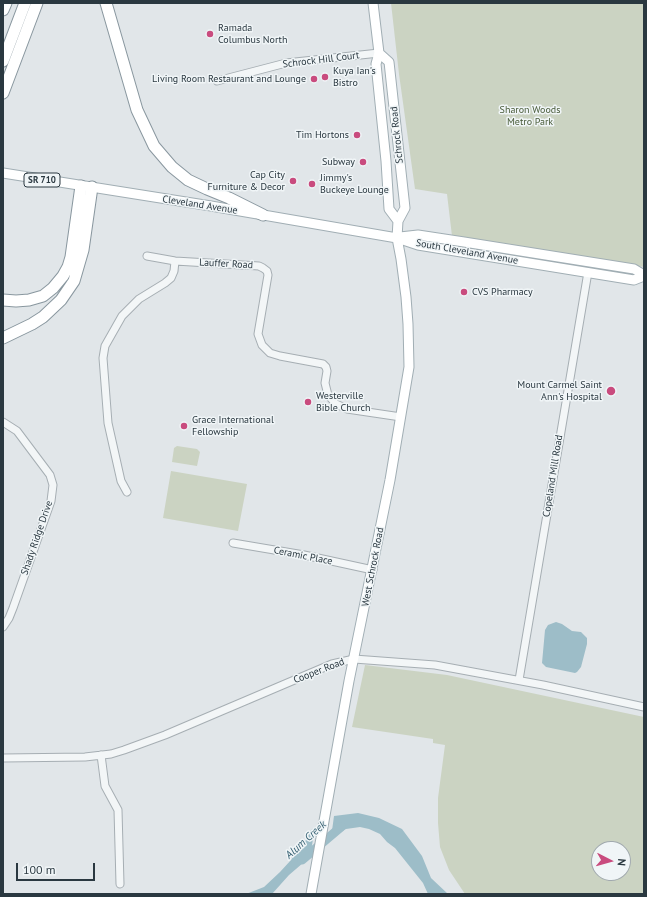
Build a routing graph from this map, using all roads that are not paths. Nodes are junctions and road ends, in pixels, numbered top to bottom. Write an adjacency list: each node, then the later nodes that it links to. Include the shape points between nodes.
1 (6, 3): 6 (highway)
2 (25, 3): 8 (highway)
3 (37, 3): 10 (highway)
4 (106, 3): 13 (highway, via 137,110 154,146 172,167 188,180)
5 (373, 3): 7 (main road, Schrock Road)
6 (3, 10)
7 (379, 53): 9 (street, Schrock Hill Court, via 286,63); 14 (main road, Schrock Road, via 376,64 389,209); 14 (main road, Schrock Road, via 389,62 405,208)
8 (3, 61)
9 (217, 81)
10 (3, 93)
11 (3, 173): 12 (main road, Cleveland Avenue / SR 710)
12 (86, 187): 13 (main road, Cleveland Avenue / SR 710); 20 (highway, via 71,257 63,276 43,296 29,300); 21 (highway, via 83,250 74,281 61,300 43,317)
13 (263, 215): 15 (main road, Cleveland Avenue / SR 710)
14 (398, 220): 15 (main road, Schrock Road)
15 (397, 238): 18 (main road, South Cleveland Avenue, via 418,245); 19 (main road, South Cleveland Avenue, via 418,235 464,242 634,269); 22 (main road, West Schrock Road, via 408,324 409,367)
16 (147, 256): 17 (street, Lauffer Road)
17 (175, 260): 22 (street, Lauffer Road, via 263,268 268,275 258,334 262,345 270,353 323,364 327,371 325,383 328,395 336,404 347,409); 24 (street, via 171,278 139,298 122,316 105,346 103,358 108,423 121,481)
18 (588, 272): 19 (main road, South Cleveland Avenue, via 634,280); 29 (street, Copeland Mill Road)
19 (644, 276)
20 (3, 300)
21 (3, 338)
22 (401, 418): 26 (main road, West Schrock Road)
23 (3, 422): 27 (street, Shady Ridge Drive, via 17,431 50,475 53,485 13,608)
24 (127, 492)
25 (233, 543): 26 (street, Ceramic Place)
26 (373, 570): 28 (main road, West Schrock Road)
27 (3, 627)
28 (354, 659): 29 (street, Cooper Road, via 435,665); 31 (street, Cooper Road, via 332,664 150,741); 34 (main road, West Schrock Road)
29 (519, 680): 30 (street, Cooper Road)
30 (644, 708)
31 (101, 755): 32 (street, Cooper Road, via 70,758); 33 (street, via 105,786 118,810)
32 (3, 758)
33 (120, 884)
34 (311, 894)

